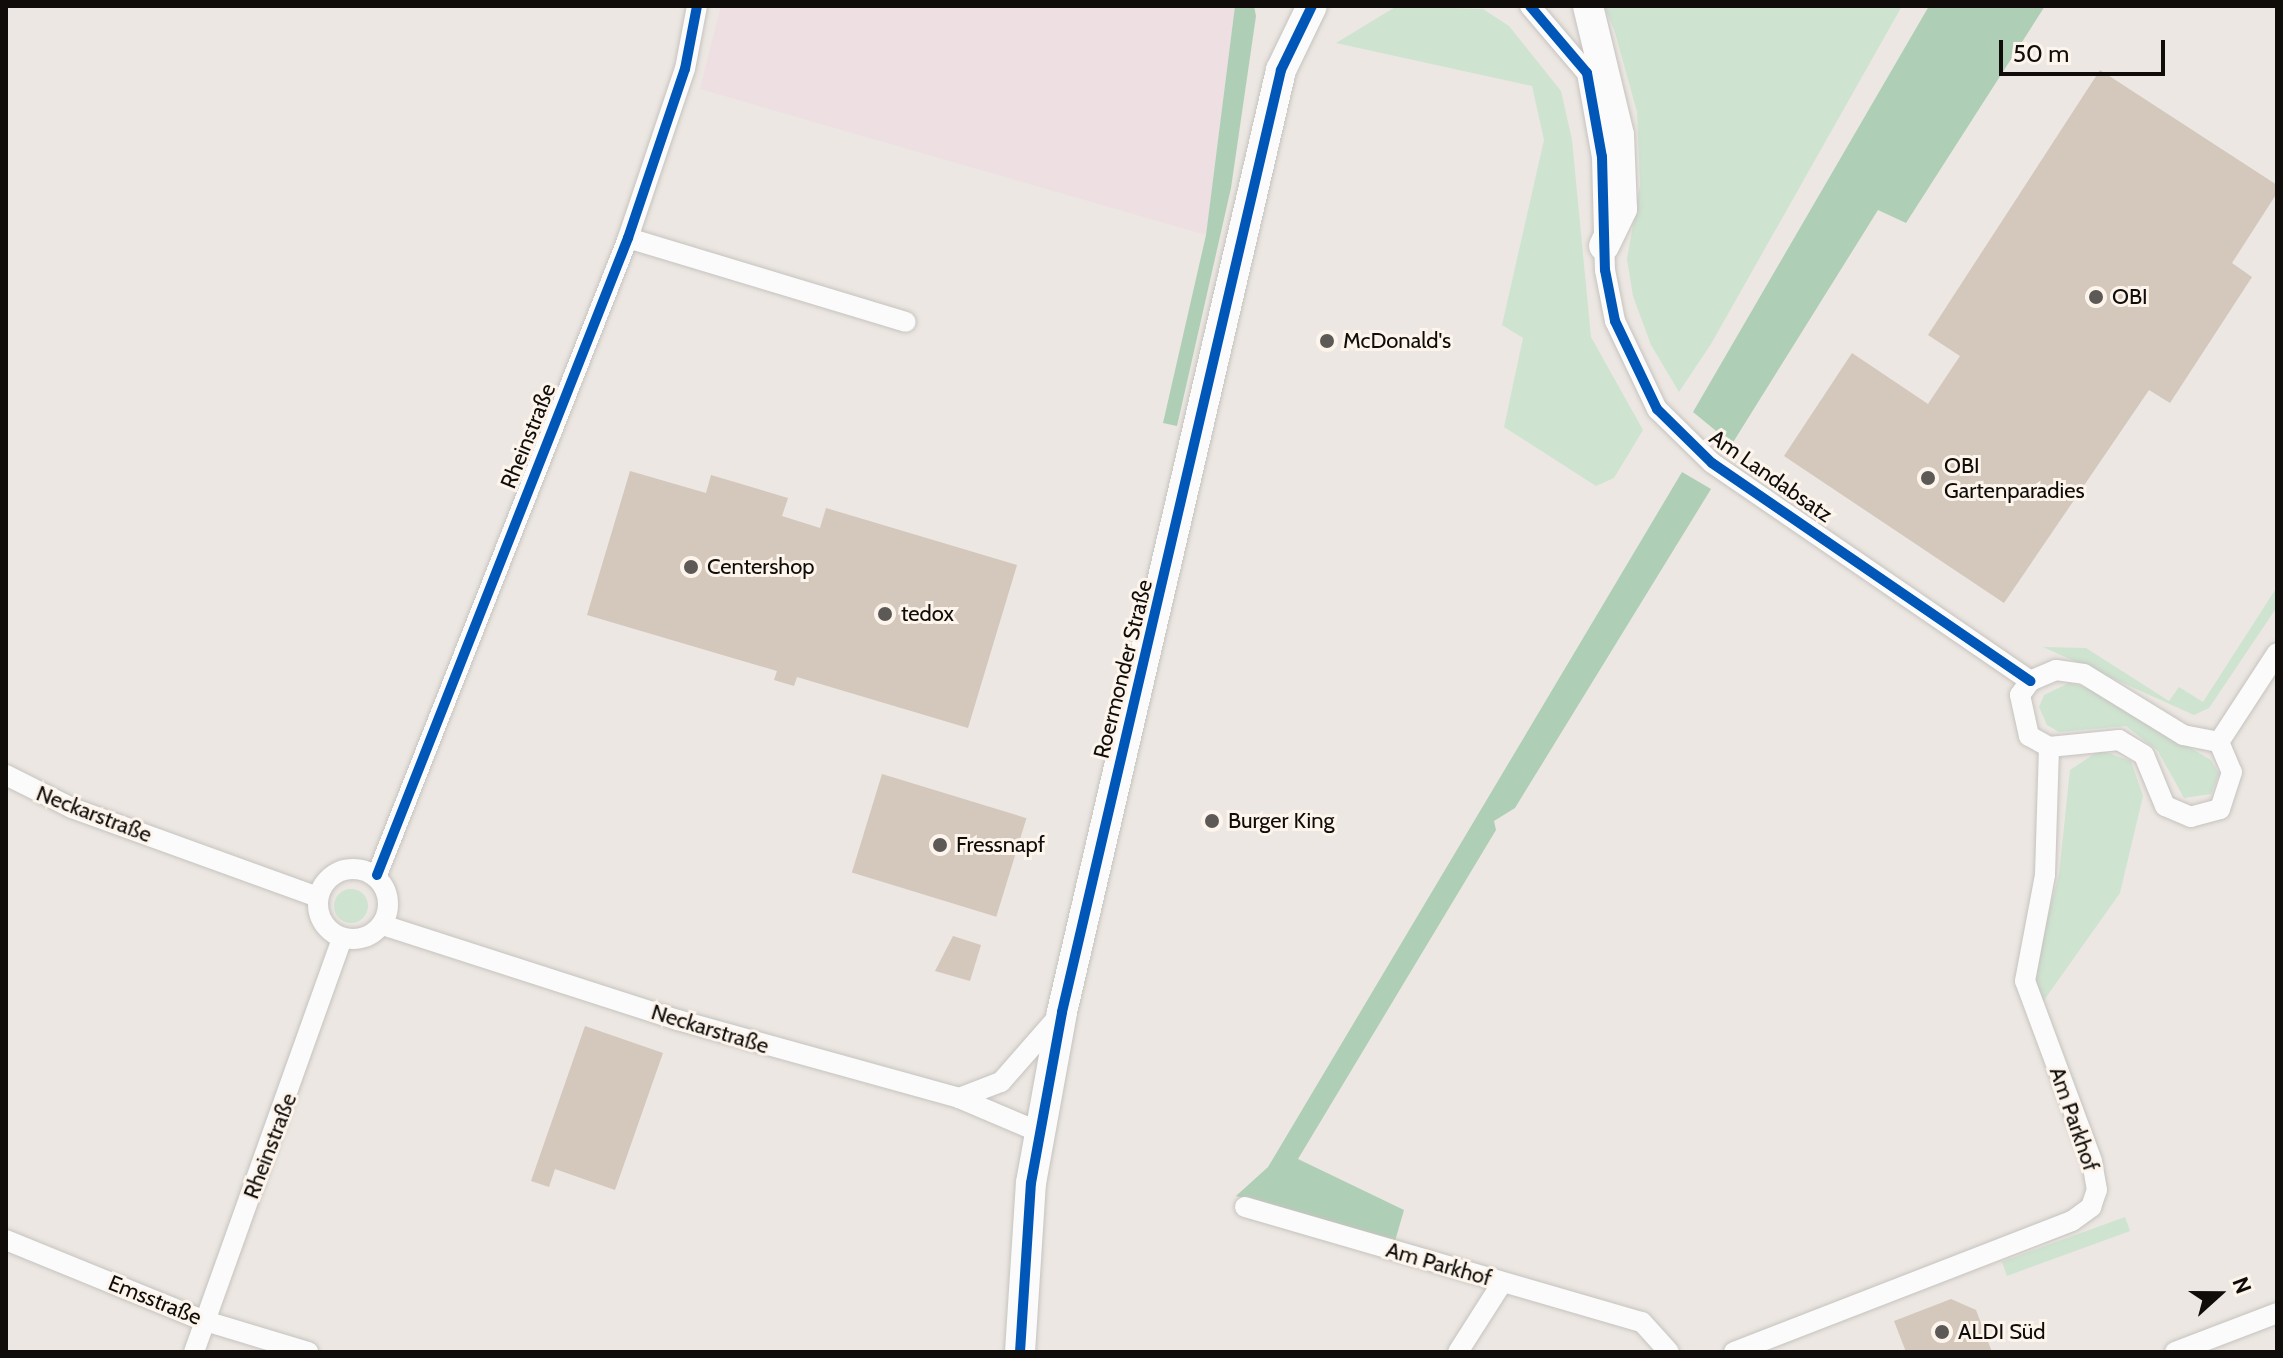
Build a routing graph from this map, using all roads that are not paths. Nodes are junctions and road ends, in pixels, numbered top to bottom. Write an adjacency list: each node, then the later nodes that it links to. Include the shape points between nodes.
1 (697, 6): 5 (street, Rheinstraße, via 685,69)
2 (1312, 6): 17 (main road, Roermonder Straße, via 1281,70)
3 (1530, 6): 6 (street, Am Landabsatz, via 1587,73 1602,157)
4 (1588, 6): 6 (main road, via 1619,135 1622,209)
5 (628, 238): 7 (street); 13 (street, Rheinstraße)
6 (1604, 246): 9 (street, Am Landabsatz, via 1615,321 1657,409 1712,463)
7 (906, 322)
8 (2277, 653): 10 (street)
9 (2030, 681): 10 (street, via 2056,670 2084,674 2160,724); 11 (street, via 2020,695 2022,716 2029,736)
10 (2219, 742): 11 (street, via 2232,772 2227,800 2214,813 2191,817 2165,806 2144,755 2131,745 2107,738)
11 (2049, 747): 30 (street, Am Parkhof, via 2045,875 2025,981 2092,1161 2097,1190 2091,1207 2072,1221)
12 (6, 775): 14 (street, Neckarstraße, via 72,808)
13 (377, 875): 14 (street, via 345,869 323,885); 15 (street, via 389,902)
14 (318, 897): 16 (street, via 322,922)
15 (383, 925): 16 (street, via 357,940); 18 (street, Neckarstraße, via 693,1025)
16 (342, 938): 24 (street, Rheinstraße)
17 (1062, 1012): 18 (street, via 1001,1082); 19 (main road, Roermonder Straße)
18 (959, 1098): 19 (street, Neckarstraße)
19 (1039, 1132): 27 (main road, Roermonder Straße)
20 (1245, 1207): 22 (street, Am Parkhof)
21 (6, 1240): 24 (street, Emsstraße)
22 (1502, 1283): 28 (street); 29 (street, Am Parkhof, via 1642,1322)
23 (2277, 1313): 31 (street)
24 (202, 1320): 25 (street, Rheinstraße); 26 (street, Emsstraße)
25 (194, 1352)
26 (308, 1352)
27 (1020, 1352)
28 (1458, 1352)
29 (1669, 1352)
30 (1734, 1352)
31 (2175, 1352)

